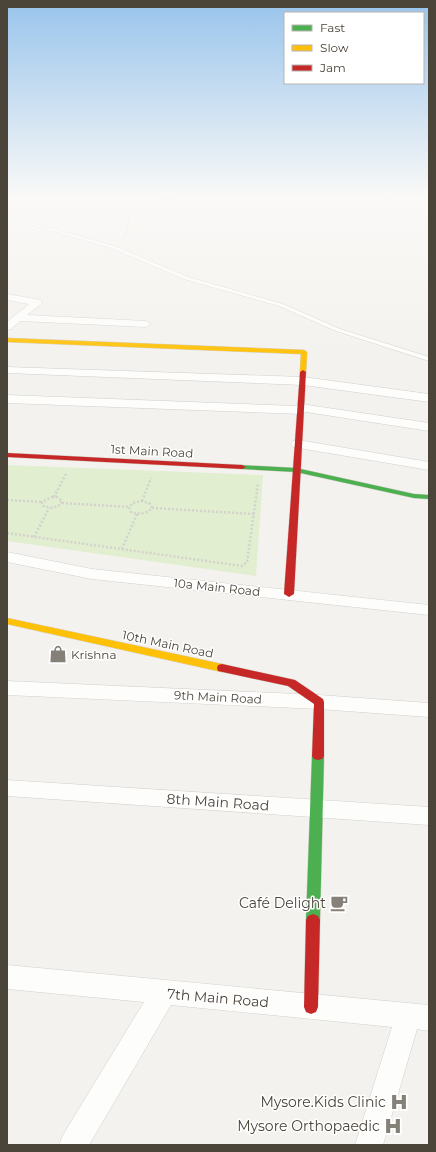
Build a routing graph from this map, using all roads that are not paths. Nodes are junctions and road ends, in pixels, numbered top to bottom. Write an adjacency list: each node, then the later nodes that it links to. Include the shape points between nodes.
1 (122, 251): 6 (lane, via 186,278 281,305 338,330)
2 (7, 297): 3 (street, via 37,302)
3 (11, 322): 4 (street)
4 (146, 324)
5 (7, 340): 8 (street, via 304,352)
6 (429, 359)
7 (7, 370): 8 (street)
8 (303, 381): 9 (street); 11 (street)
9 (429, 398)
10 (7, 400): 11 (street)
11 (301, 409): 12 (street); 13 (street)
12 (429, 427)
13 (298, 444): 15 (street); 16 (street)
14 (7, 456): 16 (street, 1st Main Road)
15 (429, 466)
16 (296, 470): 17 (street, 1st Main Road, via 414,496); 19 (street)
17 (429, 497)
18 (7, 557): 19 (street, 10a Main Road, via 92,574)
19 (289, 594): 20 (street, 10a Main Road)
20 (429, 610)
21 (7, 621): 23 (street, 10th Main Road, via 291,683)
22 (7, 688): 23 (street, 9th Main Road)
23 (319, 702): 24 (street, 9th Main Road); 26 (street)
24 (429, 710)
25 (7, 788): 26 (street, 8th Main Road)
26 (316, 809): 27 (street, 8th Main Road); 30 (street)
27 (429, 816)
28 (7, 977): 29 (street, 7th Main Road)
29 (164, 993): 30 (street, 7th Main Road); 32 (street)
30 (311, 1007): 31 (street, 7th Main Road)
31 (418, 1017): 33 (street)
32 (73, 1145)
33 (369, 1145)

